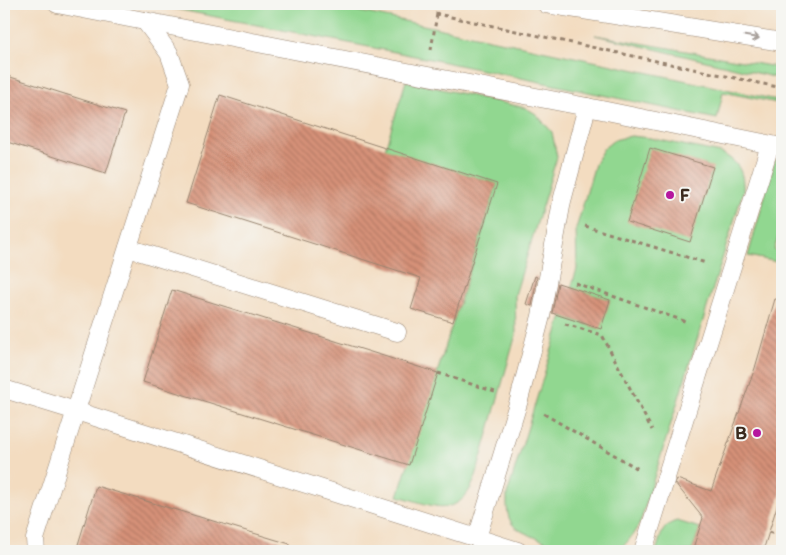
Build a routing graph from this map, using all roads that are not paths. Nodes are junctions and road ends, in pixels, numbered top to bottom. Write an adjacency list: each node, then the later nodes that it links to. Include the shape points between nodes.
1 (57, 4): 3 (lane)
2 (546, 4): 4 (lane, one-way to 4)
3 (145, 21): 5 (lane); 7 (lane, via 169,53 180,84)
4 (782, 42)
5 (586, 107): 6 (lane); 11 (lane, via 558,218 541,316)
6 (776, 146): 14 (lane, via 730,271)
7 (128, 248): 8 (lane); 10 (lane)
8 (397, 332)
9 (4, 389): 10 (lane)
10 (76, 411): 11 (lane); 12 (lane, via 35,539)
11 (477, 538): 13 (lane)
12 (36, 551)
13 (518, 551)
14 (643, 551)

